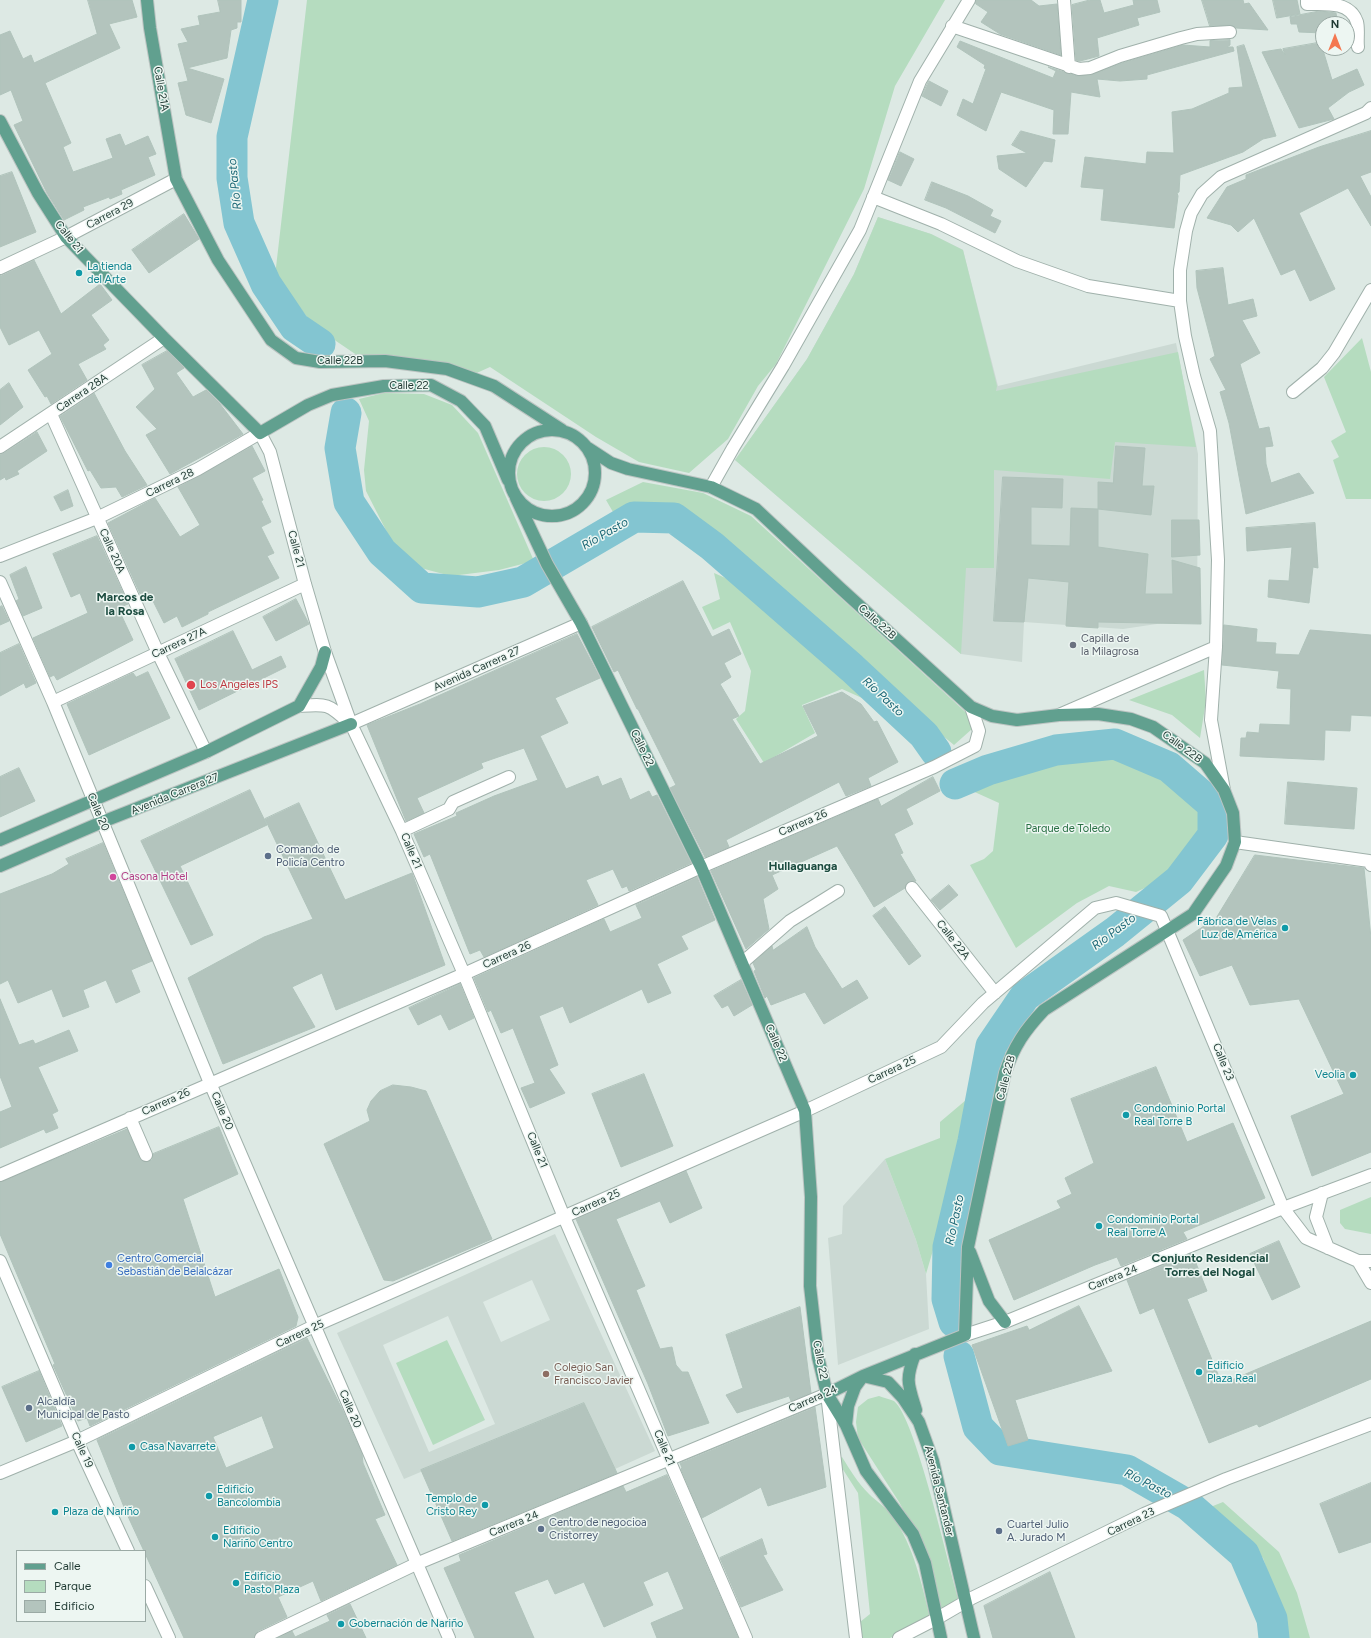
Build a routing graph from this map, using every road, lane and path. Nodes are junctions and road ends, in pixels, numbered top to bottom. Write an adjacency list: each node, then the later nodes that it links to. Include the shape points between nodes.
1 (147, 0): 11 (main road, Calle 21A)
2 (970, 0): 5 (street)
3 (1064, 0): 8 (street)
4 (1307, 0): 7 (street, via 1307,4 1337,4 1349,11 1357,22)
5 (952, 26): 8 (street); 12 (street, via 920,81)
6 (1230, 32): 8 (street, via 1197,34 1181,38 1120,56 1090,68)
7 (1358, 48)
8 (1069, 67)
9 (1371, 108): 16 (street, via 1366,113 1221,177 1202,194 1191,213 1186,231 1180,270)
10 (0, 121): 13 (main road, Calle 21, via 38,193)
11 (176, 179): 13 (street, Carrera 29); 21 (main road, Calle 22B, via 218,260 271,340 296,358 320,362 385,361 447,369 494,386)
12 (873, 197): 16 (street, via 941,224 1018,261 1088,286); 26 (street, via 852,243)
13 (66, 236): 14 (street, Carrera 29); 17 (main road, Calle 21)
14 (0, 268)
15 (1371, 290): 18 (street, via 1334,353 1322,368)
16 (1180, 300): 33 (street, via 1194,376 1210,430 1218,560)
17 (164, 338): 20 (street, Carrera 28A); 22 (main road, Calle 21)
18 (1293, 392)
19 (332, 395): 22 (main road, Carrera 28, via 308,405); 25 (main road, Calle 22, via 384,386 431,385 461,401 485,426)
20 (50, 414): 23 (street, Carrera 28A); 28 (street, Calle 20A)
21 (562, 430): 24 (main road, via 578,437); 25 (main road, via 545,429 529,435 516,447 509,463)
22 (260, 433): 28 (street, Carrera 28, via 198,469); 31 (street, Calle 21, via 270,452)
23 (0, 448)
24 (588, 448): 26 (main road, Calle 22B, via 628,469); 27 (main road, via 594,462 596,477 591,492 583,504 570,513 540,515 526,509)
25 (508, 480): 27 (main road)
26 (711, 487): 38 (main road, Calle 22B, via 756,509)
27 (516, 498): 32 (main road, Calle 22)
28 (97, 518): 29 (street, Carrera 28); 35 (street, Calle 20A)
29 (0, 556)
30 (0, 582): 36 (street, Calle 20)
31 (305, 584): 34 (street, Calle 21); 35 (street, Carrera 27A)
32 (581, 623): 40 (street, Avenida Carrera 27); 51 (main road, Calle 22)
33 (1216, 647): 39 (street); 43 (street, via 1211,720)
34 (325, 652): 37 (main road, via 321,667); 40 (street, Calle 21)
35 (158, 653): 36 (street, Carrera 27A); 41 (street, Calle 20A)
36 (53, 702): 44 (street, Calle 20)
37 (299, 706): 40 (street, via 333,708); 41 (main road)
38 (971, 707): 39 (main road, Calle 22B, via 992,716 1018,720); 51 (street, Carrera 26, via 979,731 974,746 934,767)
39 (1059, 715): 43 (main road, Calle 22B, via 1098,714 1131,719 1153,726 1205,763)
40 (350, 724): 45 (main road, Avenida Carrera 27); 46 (street, Calle 21)
41 (206, 752): 44 (main road)
42 (509, 777): 46 (street, via 454,802 449,809)
43 (1224, 790): 48 (main road, Calle 22B, via 1233,813)
44 (93, 801): 45 (street, Calle 20); 47 (main road)
45 (102, 822): 50 (main road, Avenida Carrera 27); 59 (street, Calle 20)
46 (402, 831): 57 (street, Calle 21)
47 (0, 840)
48 (1235, 842): 49 (street, via 1369,861); 55 (main road, Calle 22B, via 1226,866 1193,914)
49 (1371, 865)
50 (0, 866)
51 (701, 868): 56 (main road, Calle 22); 57 (street, Carrera 26)
52 (912, 888): 58 (street, Calle 22A)
53 (838, 890): 56 (street, via 790,921)
54 (1161, 916): 55 (street, Calle 23); 58 (street, Carrera 25, via 1116,904 1095,908)
55 (1169, 931): 66 (street, Calle 23); 68 (main road, Calle 22B, via 1044,1010 1024,1031 1005,1073)
56 (742, 963): 60 (main road, Calle 22)
57 (464, 974): 59 (street, Carrera 26); 67 (street, Calle 21)
58 (995, 993): 60 (street, Carrera 25, via 941,1047)
59 (210, 1083): 61 (street, Carrera 26); 75 (street, Calle 20)
60 (805, 1111): 67 (street, Carrera 25); 79 (main road, Calle 22, via 811,1197 810,1286 818,1357)
61 (130, 1118): 62 (street); 63 (street, Carrera 26)
62 (146, 1154)
63 (0, 1175)
64 (1371, 1176): 65 (street, Carrera 24)
65 (1322, 1193): 66 (street, Carrera 24); 69 (street, via 1316,1216)
66 (1283, 1208): 69 (street, Calle 23, via 1306,1238); 74 (street, Carrera 24)
67 (564, 1216): 75 (street, Carrera 25); 84 (street, Calle 21)
68 (968, 1247): 74 (main road, via 989,1301); 76 (main road, Calle 22B)
69 (1328, 1248): 71 (street, Calle 23)
70 (0, 1261): 83 (street, Calle 19)
71 (1358, 1261): 72 (street); 73 (street)
72 (1371, 1261)
73 (1371, 1283)
74 (1005, 1322): 76 (street, Carrera 24)
75 (314, 1326): 83 (street, Carrera 25); 87 (street, Calle 20)
76 (962, 1336): 77 (main road, Carrera 24)
77 (915, 1354): 78 (main road, Carrera 24); 80 (main road, via 908,1373 909,1388)
78 (863, 1376): 79 (main road, Carrera 24); 80 (main road, Avenida Santander, via 888,1382 903,1398); 82 (main road, via 855,1387 848,1406)
79 (827, 1394): 82 (main road); 84 (street, Carrera 24); 95 (street, Calle 22)
80 (919, 1422): 89 (main road, Avenida Santander, via 933,1461)
81 (1371, 1424): 89 (street, Carrera 23, via 1226,1479 1144,1514)
82 (846, 1425): 90 (main road, via 866,1471 913,1534 925,1563)
83 (77, 1441): 85 (street, Carrera 25); 86 (street, Calle 19)
84 (670, 1460): 87 (street, Carrera 24); 94 (street, Calle 21)
85 (0, 1474)
86 (128, 1550)
87 (416, 1564): 92 (street, Carrera 24); 93 (street, Calle 20)
88 (146, 1588): 91 (street)
89 (965, 1602): 90 (street, Carrera 23); 98 (main road, Avenida Santander)
90 (936, 1619): 96 (street, Carrera 23); 97 (main road)
91 (169, 1638)
92 (261, 1638)
93 (449, 1638)
94 (746, 1638)
95 (856, 1638)
96 (899, 1638)
97 (941, 1638)
98 (974, 1638)

